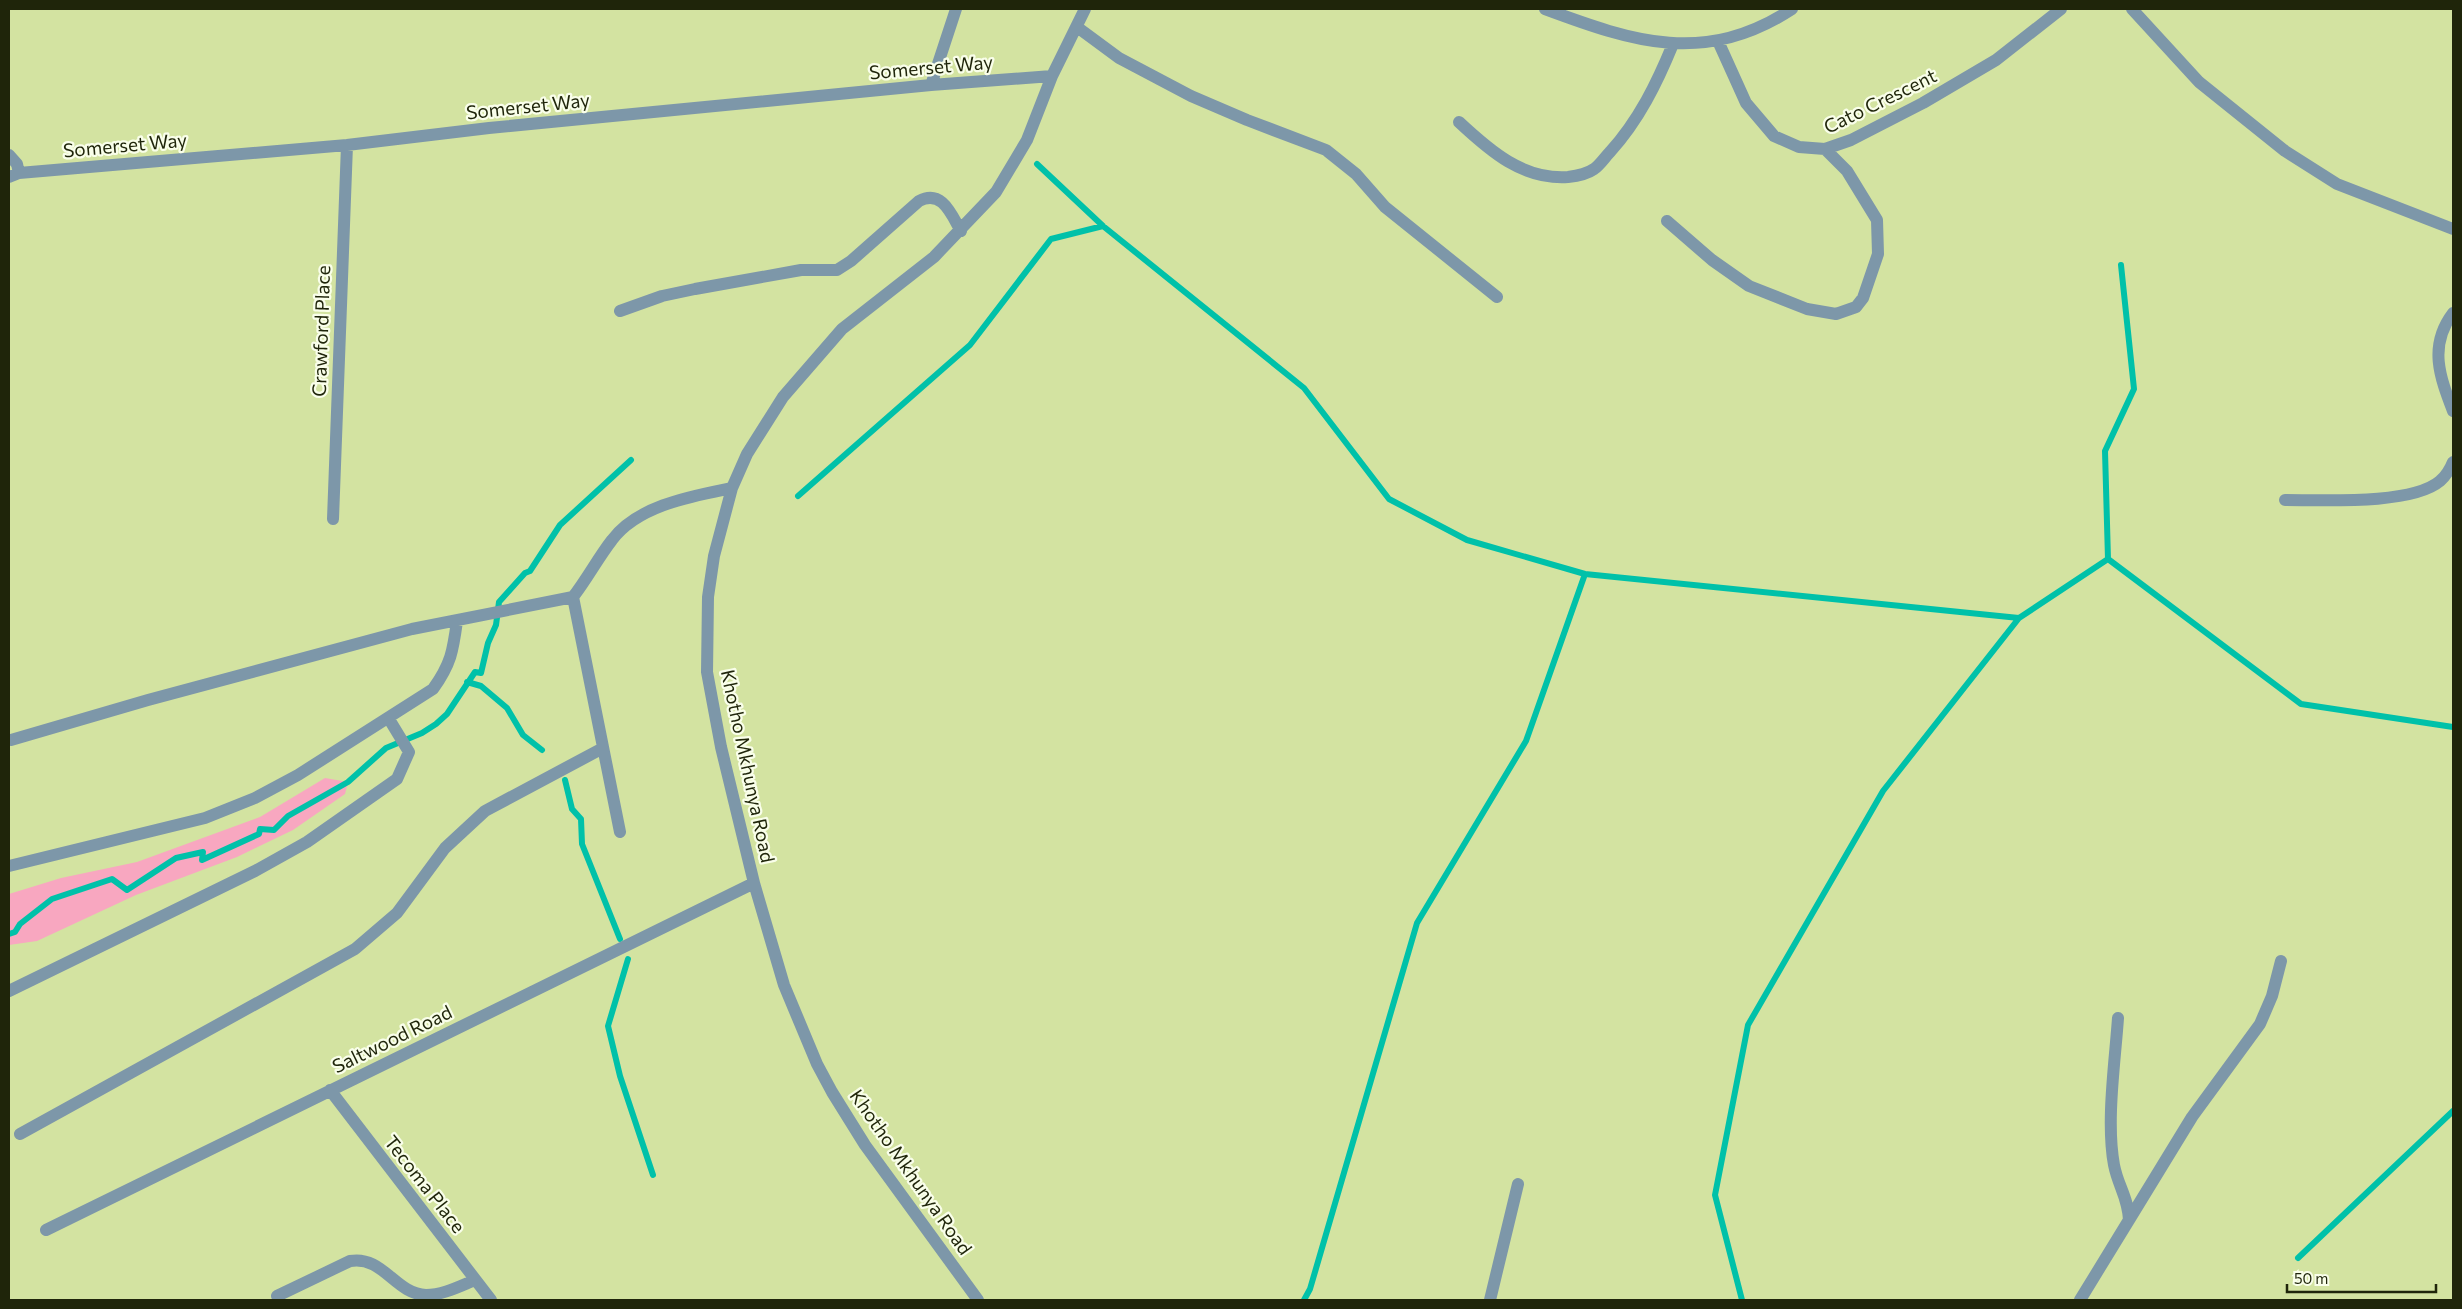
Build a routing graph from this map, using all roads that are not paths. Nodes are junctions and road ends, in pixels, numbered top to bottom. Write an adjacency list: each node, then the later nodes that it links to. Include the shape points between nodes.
1 (956, 9): 11 (street)
2 (1085, 9): 7 (street, Khotho Mkhunya Road)
3 (1792, 9): 8 (street, via 1748,32)
4 (2061, 9): 14 (street, Cato Crescent, via 1996,60 1964,79 1851,140)
5 (2132, 9): 18 (street, via 2199,82 2285,151 2336,184)
6 (1552, 10): 9 (street, via 1631,38)
7 (1076, 27): 10 (street, Khotho Mkhunya Road); 20 (street, via 1119,58 1191,96 1326,150 1356,174 1385,207)
8 (1718, 41): 9 (street); 14 (street, Cato Crescent, via 1746,103 1774,136 1799,147)
9 (1673, 44): 12 (street, via 1653,91 1633,124 1594,169 1578,176 1557,178 1518,168 1482,144)
10 (1052, 76): 11 (street, Somerset Way); 19 (street, Khotho Mkhunya Road, via 1027,140 996,192)
11 (931, 85): 13 (street, Somerset Way)
12 (1459, 122)
13 (347, 145): 16 (street, Somerset Way); 27 (street, Crawford Place)
14 (1825, 149): 17 (street, via 1847,171 1877,220 1878,254 1863,298 1856,307 1836,314 1807,309 1748,286)
15 (9, 155): 16 (street, via 17,164)
16 (14, 175)
17 (1667, 221)
18 (2453, 229)
19 (961, 231): 21 (street, via 945,205 936,197 928,196 837,270 801,270 695,288); 25 (street, Khotho Mkhunya Road, via 934,257 842,329 783,397 747,454)
20 (1497, 297)
21 (620, 311)
22 (2453, 313): 23 (street, via 2439,345 2440,377)
23 (2453, 411)
24 (2453, 462): 26 (street, via 2440,481 2421,491 2373,499)
25 (732, 488): 28 (street, via 677,499 641,516 613,538); 35 (street, Khotho Mkhunya Road, via 709,589 707,672)
26 (2285, 500)
27 (333, 519)
28 (573, 597): 29 (street); 32 (street)
29 (457, 621): 30 (street, via 454,649 447,670 433,690); 31 (street, via 412,629)
30 (389, 719): 34 (street, via 264,793 205,818); 37 (street, via 409,752 397,779 307,842 255,871)
31 (11, 740)
32 (603, 748): 33 (street); 40 (street, via 485,811 446,848 396,913 355,949)
33 (620, 832)
34 (9, 866)
35 (754, 883): 39 (street, Saltwood Road); 47 (street, Khotho Mkhunya Road, via 784,985 832,1092 865,1145)
36 (2281, 961): 42 (street, via 2272,996 2260,1024 2192,1117)
37 (9, 991)
38 (2118, 1018): 42 (street, via 2112,1130 2114,1164 2129,1204)
39 (330, 1090): 43 (street, Saltwood Road); 44 (street, Tecoma Place)
40 (20, 1134)
41 (1518, 1184): 48 (street)
42 (2129, 1220): 49 (street)
43 (46, 1230)
44 (475, 1280): 45 (street, via 439,1294 414,1293 376,1264 360,1259); 46 (street, Tecoma Place)
45 (277, 1296)
46 (491, 1300)
47 (978, 1300)
48 (1490, 1300)
49 (2080, 1300)

